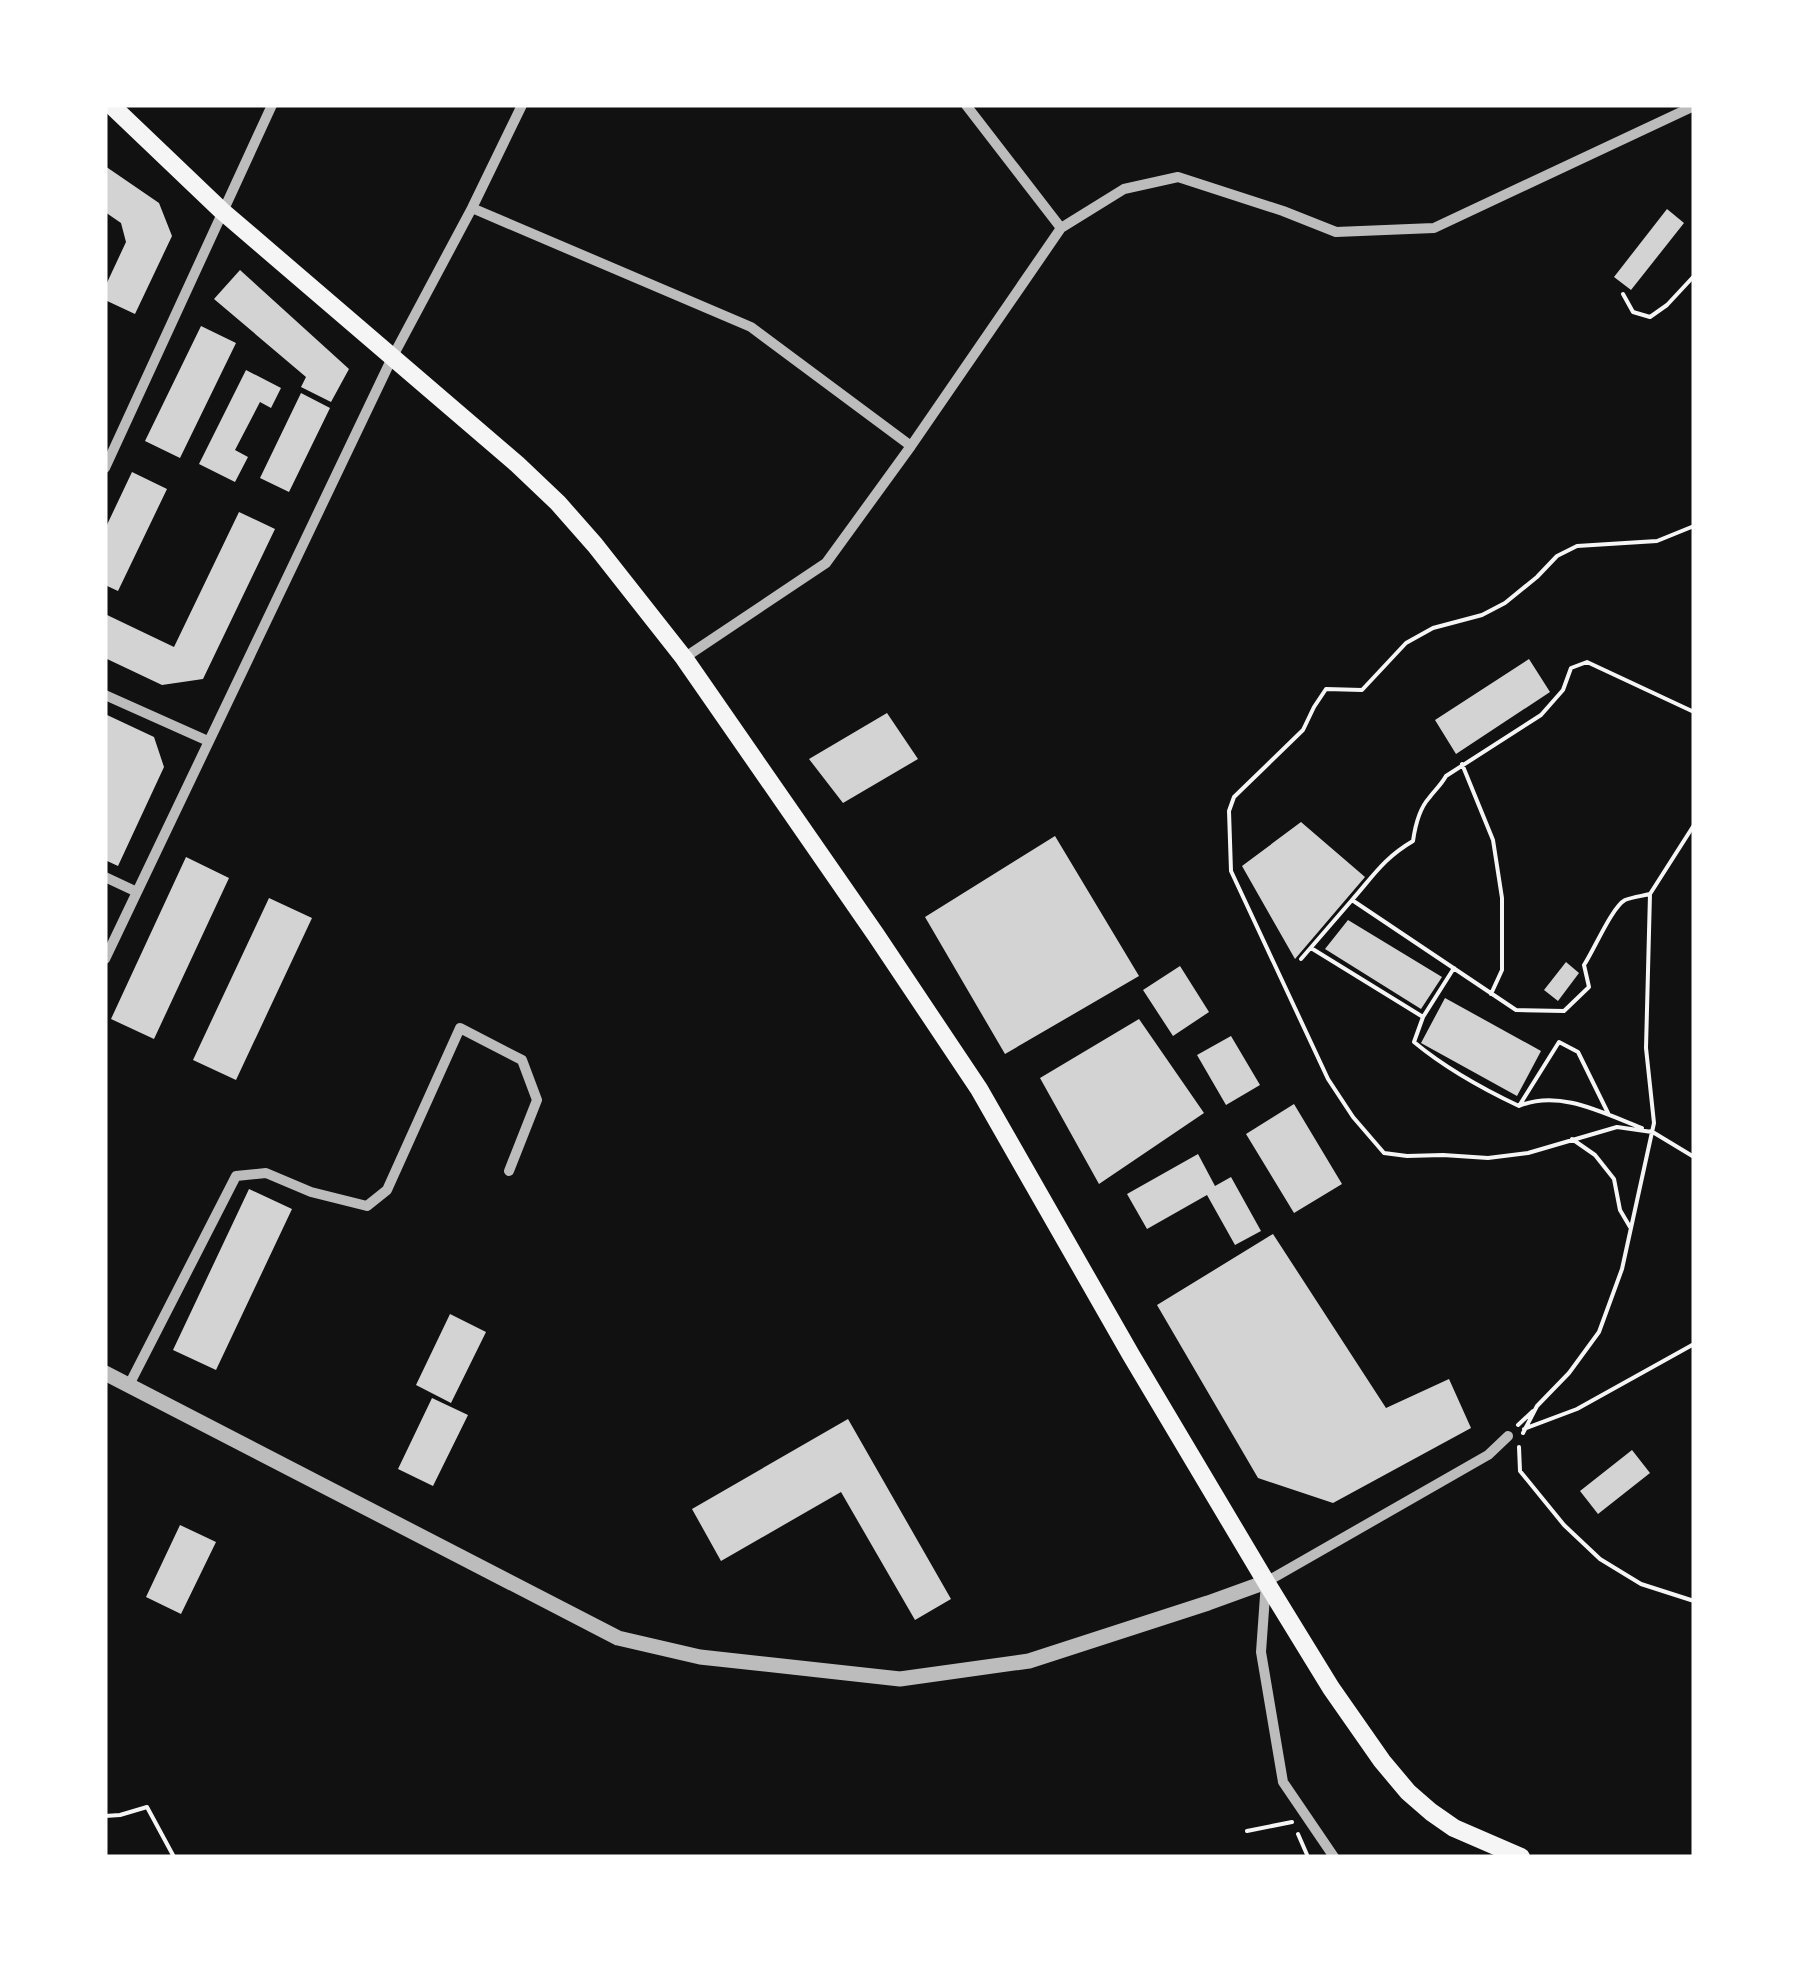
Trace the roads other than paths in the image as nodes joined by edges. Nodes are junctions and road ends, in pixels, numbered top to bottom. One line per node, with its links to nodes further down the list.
1 (111, 105): 7 (main road)
2 (272, 105): 7 (street)
3 (522, 105): 6 (street)
4 (966, 105): 8 (street)
5 (1694, 106): 8 (street)
6 (472, 208): 9 (street); 10 (street)
7 (222, 211): 9 (main road); 11 (street)
8 (1061, 228): 10 (street)
9 (392, 358): 12 (main road); 14 (street)
10 (911, 446): 12 (street)
11 (105, 468)
12 (684, 658): 22 (main road)
13 (105, 695): 14 (street)
14 (208, 741): 16 (street)
15 (105, 877): 16 (street)
16 (138, 892): 17 (street)
17 (105, 959)
18 (509, 1171): 20 (street)
19 (105, 1373): 20 (street)
20 (128, 1385): 22 (street)
21 (1508, 1436): 22 (street)
22 (1266, 1582): 23 (street); 24 (main road)
23 (1334, 1857)
24 (1522, 1857)

